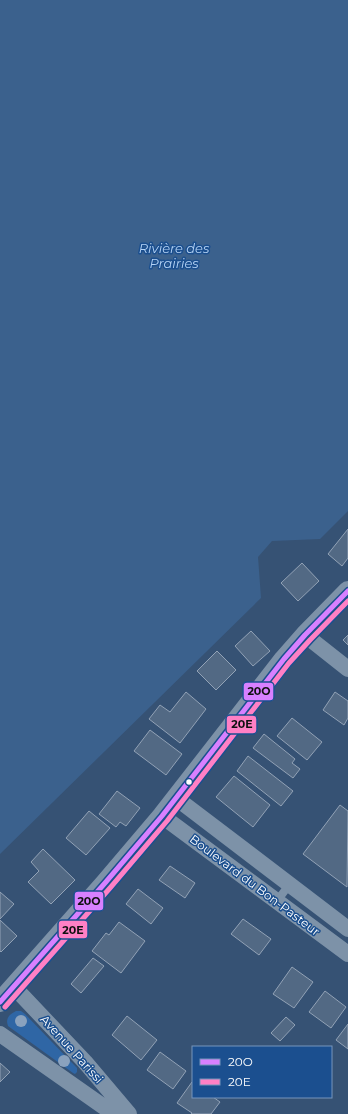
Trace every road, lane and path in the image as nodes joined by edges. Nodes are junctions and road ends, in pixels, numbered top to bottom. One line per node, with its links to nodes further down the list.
1 (348, 591): 2 (street)
2 (305, 636): 3 (street); 4 (street)
3 (348, 669)
4 (176, 798): 5 (street); 6 (street, Boulevard du Bon-Pasteur)
5 (162, 816): 7 (street, Boulevard du Bon-Pasteur); 10 (street)
6 (290, 885): 7 (lane); 8 (street, Boulevard du Bon-Pasteur)
7 (277, 901): 9 (street, Boulevard du Bon-Pasteur)
8 (348, 929)
9 (348, 954)
10 (14, 986): 11 (street); 14 (street, Avenue Parissi)
11 (0, 1002)
12 (0, 1034): 13 (street, Avenue Parissi)
13 (114, 1114)
14 (129, 1114)

